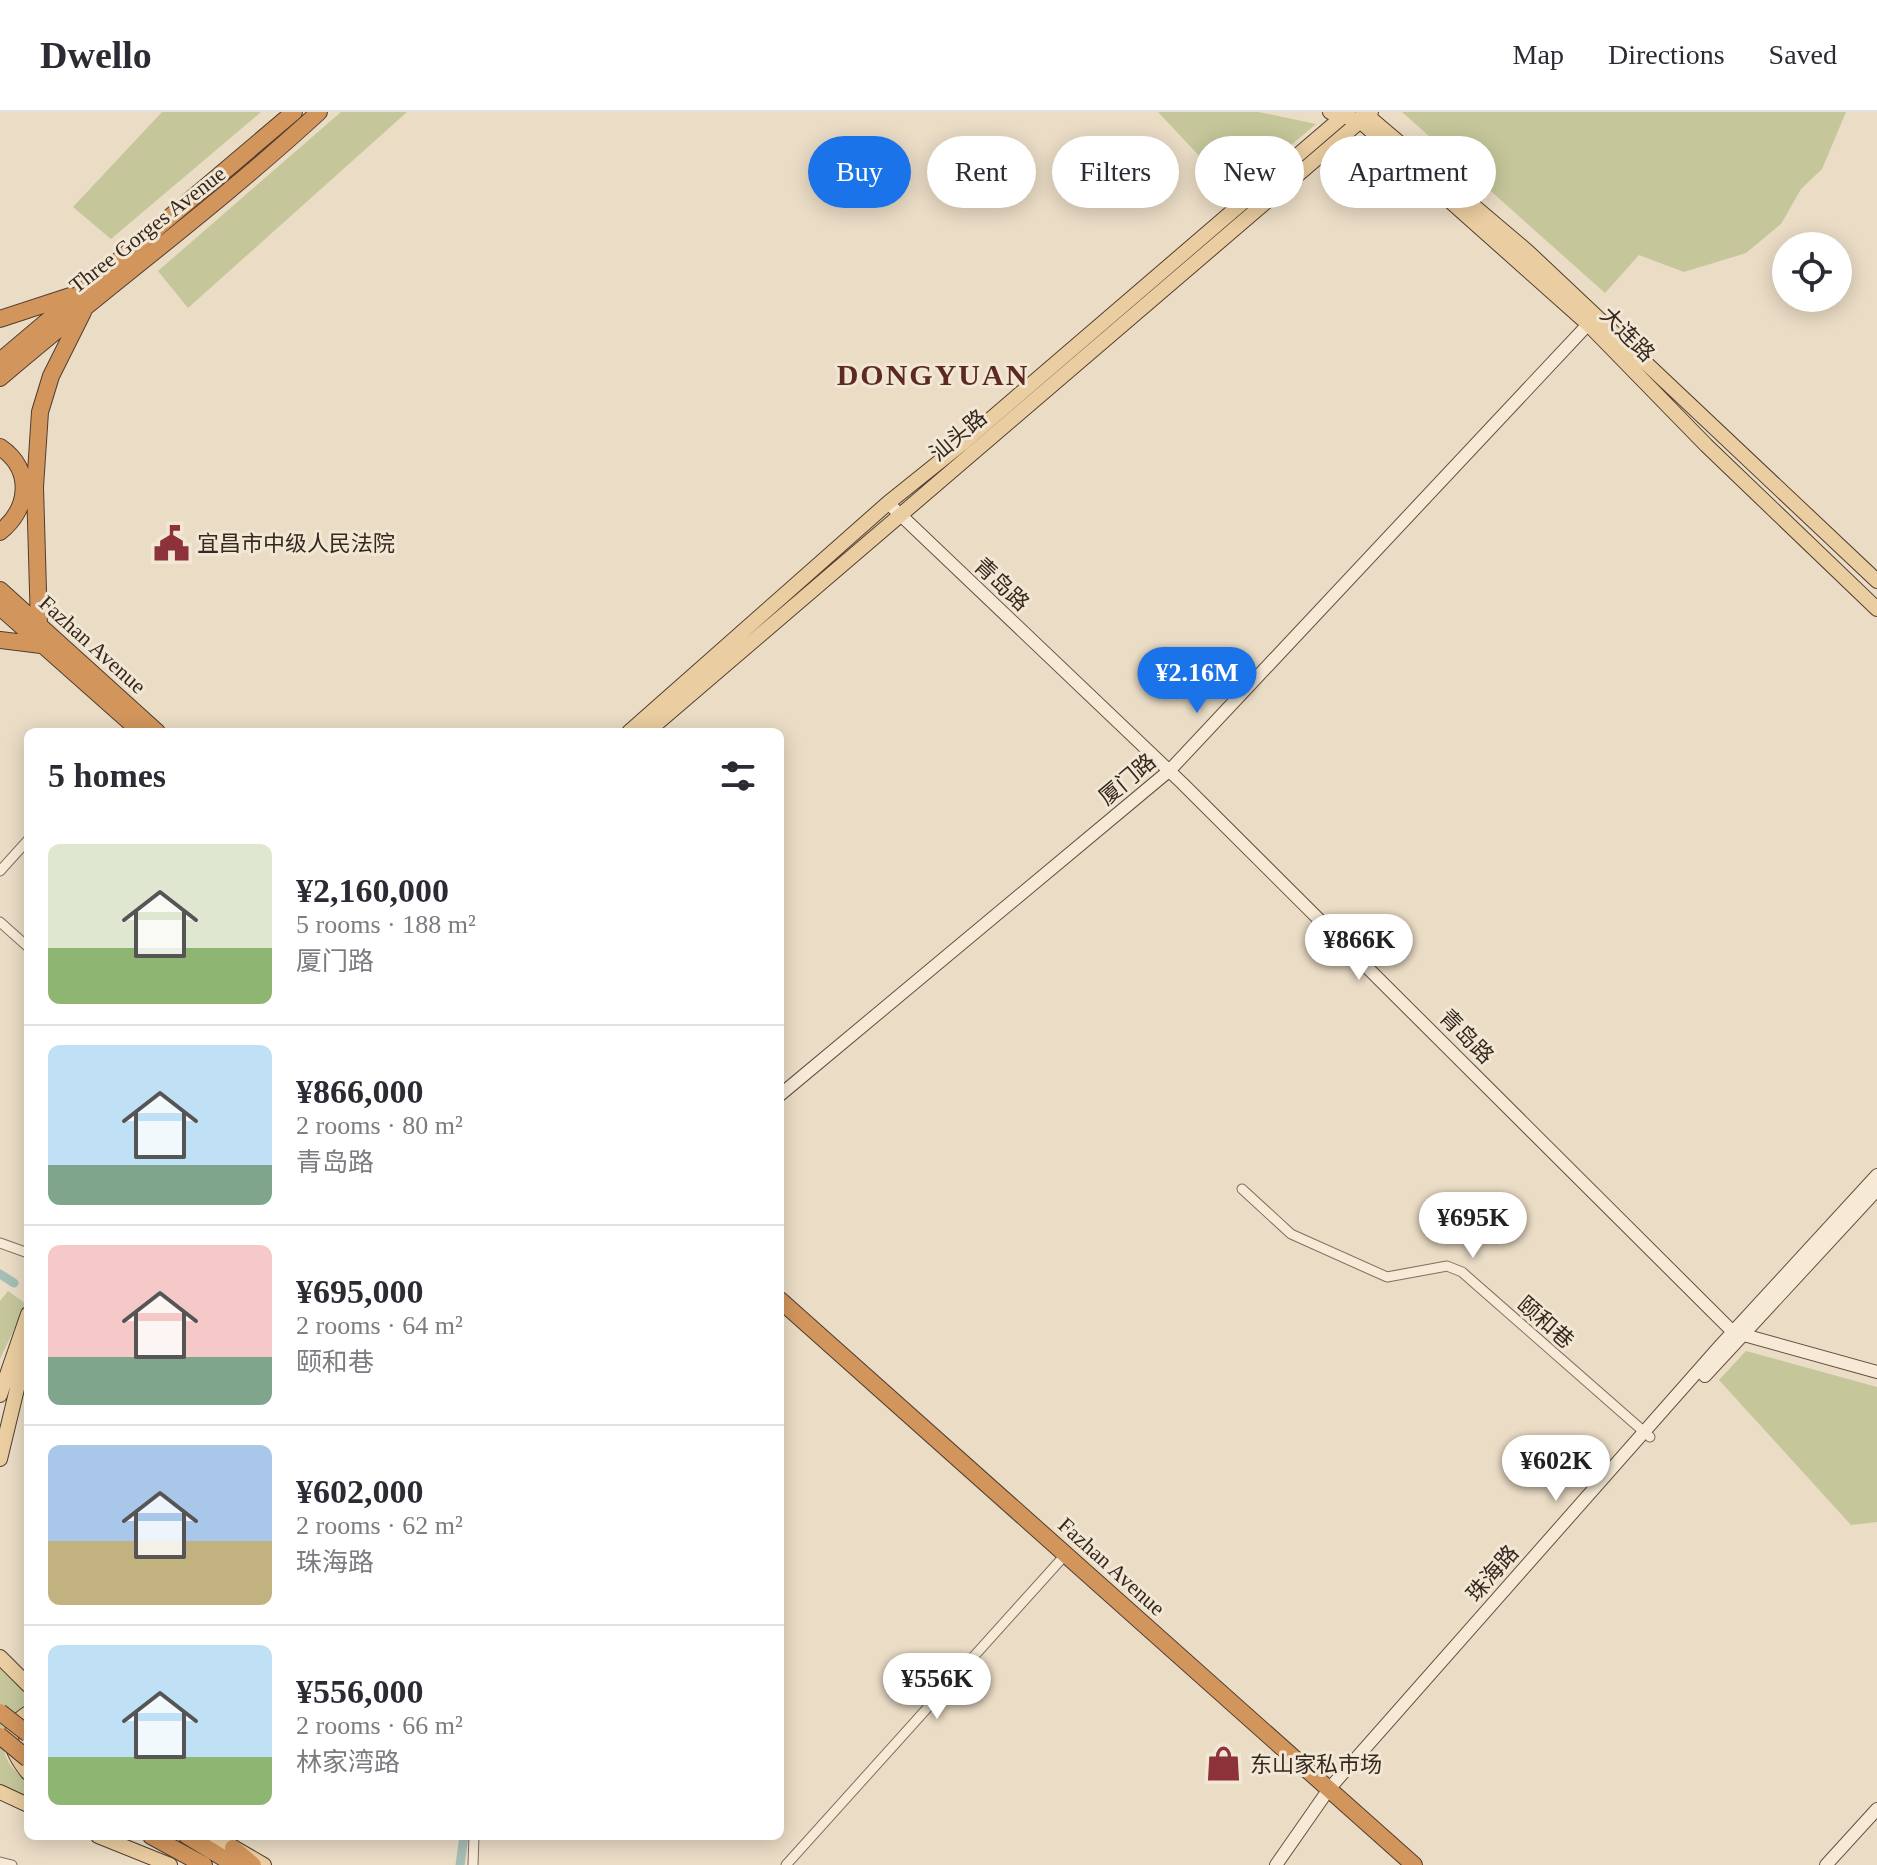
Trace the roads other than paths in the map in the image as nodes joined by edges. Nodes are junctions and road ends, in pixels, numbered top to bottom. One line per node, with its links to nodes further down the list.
1 (294, 112): 5 (highway, Three Gorges Avenue)
2 (319, 112): 5 (highway, Three Gorges Avenue)
3 (1341, 113): 4 (main road, 大连路); 11 (main road, 汕头路)
4 (1366, 115): 7 (main road, 大连路); 12 (main road, 汕头路)
5 (85, 298): 6 (highway); 8 (highway, Three Gorges Avenue); 9 (highway, Three Gorges Avenue); 19 (highway)
6 (0, 319)
7 (1592, 320): 14 (main road, 大连路); 16 (main road, 大连路); 26 (street, 厦门路)
8 (0, 361)
9 (0, 378)
10 (0, 447): 13 (highway)
11 (888, 503): 12 (street, 青岛路); 24 (main road, 汕头路)
12 (899, 514): 25 (main road, 汕头路); 26 (street, 青岛路)
13 (0, 532)
14 (1877, 580): 16 (street)
15 (0, 590): 19 (highway, Fazhan Avenue)
16 (1863, 596): 18 (main road, 大连路)
17 (0, 607): 21 (highway, Fazhan Avenue)
18 (1877, 609)
19 (39, 625): 23 (highway, Fazhan Avenue)
20 (0, 640): 21 (highway)
21 (41, 645): 22 (highway, Fazhan Avenue)
22 (132, 728)
23 (153, 728)
24 (634, 728)
25 (652, 728)
26 (1170, 770): 31 (street, 厦门路); 40 (street, 青岛路)
27 (24, 844): 28 (street)
28 (0, 871)
29 (0, 922): 30 (street)
30 (24, 943)
31 (784, 1092)
32 (1877, 1175): 40 (street, 珠海路)
33 (1242, 1189): 44 (street, 颐和巷)
34 (1877, 1190): 40 (street, 珠海路)
35 (0, 1243): 36 (street)
36 (24, 1252)
37 (784, 1304): 46 (highway, Fazhan Avenue)
38 (784, 1317): 46 (highway, Fazhan Avenue)
39 (24, 1326): 43 (main road)
40 (1738, 1333): 42 (street, 青岛路); 44 (street, 珠海路)
41 (24, 1360): 45 (main road)
42 (1877, 1372)
43 (0, 1395)
44 (1647, 1434): 56 (street, 珠海路)
45 (0, 1459)
46 (1062, 1558): 56 (highway, Fazhan Avenue); 74 (street)
47 (0, 1657): 48 (main road)
48 (24, 1681)
49 (0, 1712): 51 (highway, bridge)
50 (24, 1716): 54 (main road)
51 (24, 1731)
52 (0, 1736): 53 (highway, bridge)
53 (24, 1756)
54 (24, 1768)
55 (0, 1792): 57 (main road)
56 (1328, 1795): 75 (street, 珠海路); 76 (highway, Fazhan Avenue); 77 (highway, Fazhan Avenue)
57 (24, 1803)
58 (1877, 1809): 78 (street)
59 (109, 1840): 65 (main road)
60 (120, 1840): 65 (main road)
61 (158, 1840): 70 (highway)
62 (196, 1840): 66 (highway)
63 (218, 1840): 66 (main road)
64 (474, 1840): 73 (street)
65 (135, 1850): 69 (main road)
66 (234, 1856): 71 (highway); 72 (main road)
67 (0, 1862): 68 (street)
68 (12, 1865)
69 (170, 1865)
70 (204, 1865)
71 (253, 1865)
72 (264, 1865)
73 (473, 1865)
74 (786, 1865)
75 (1279, 1865)
76 (1399, 1865)
77 (1414, 1865)
78 (1826, 1865)

